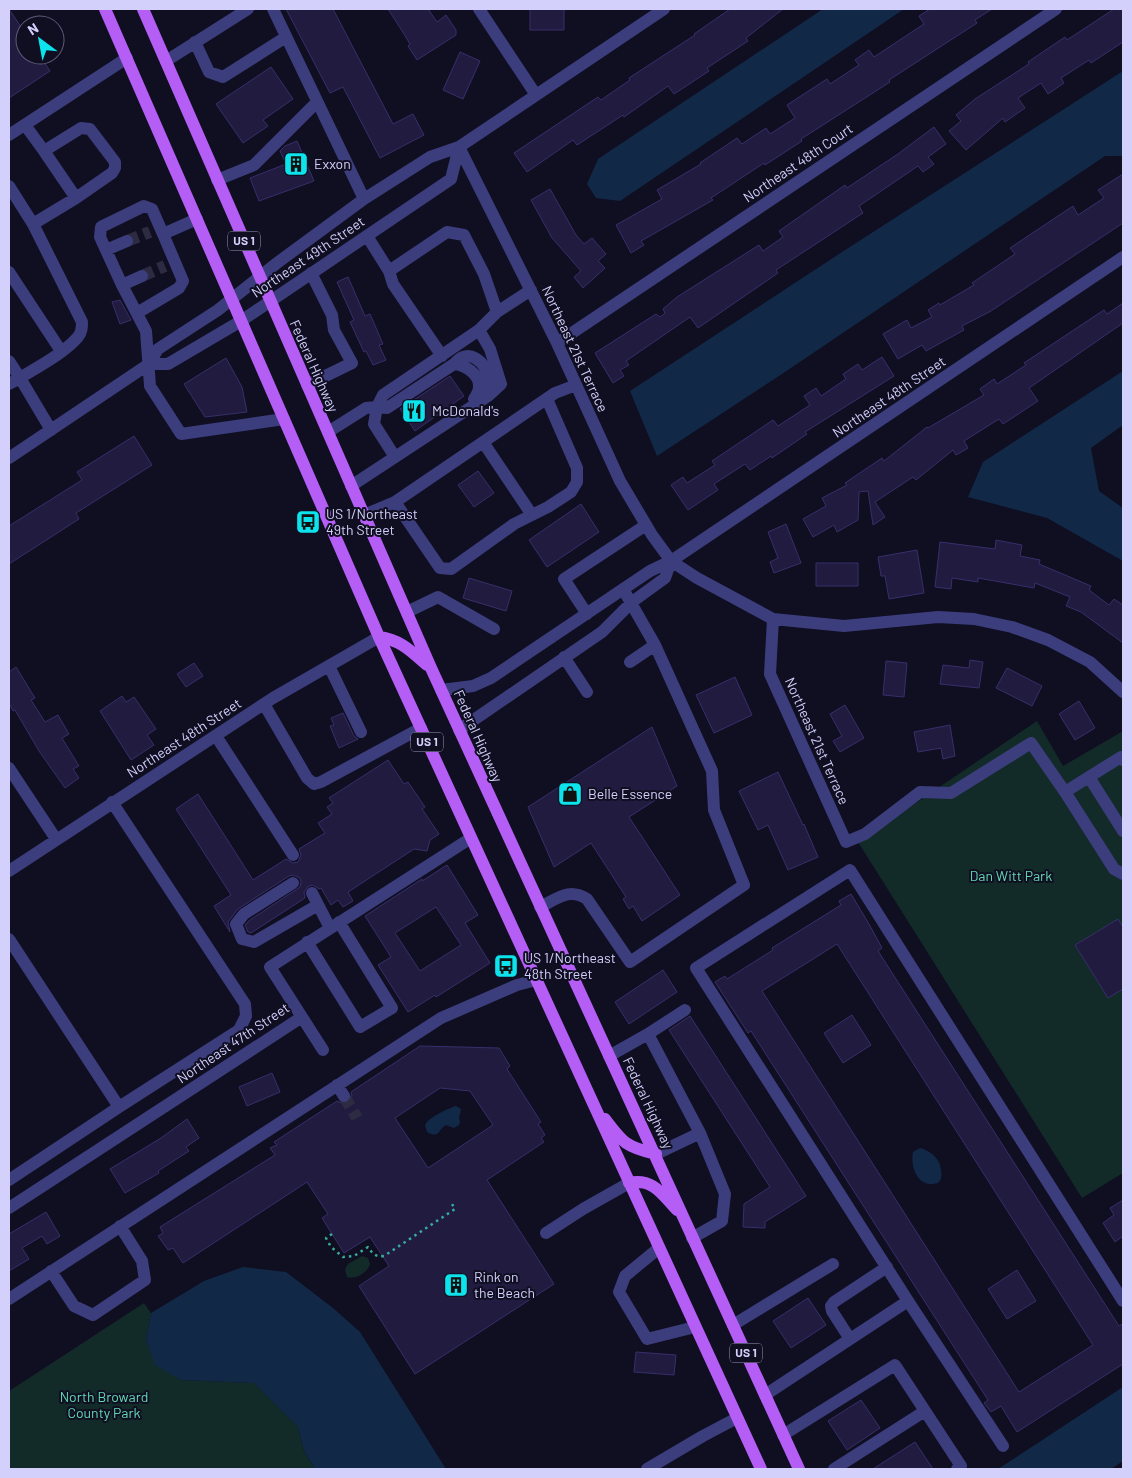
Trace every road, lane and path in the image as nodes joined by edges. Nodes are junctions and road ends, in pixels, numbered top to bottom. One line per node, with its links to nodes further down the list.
1 (105, 9): 10 (main road, US 1)
2 (143, 9): 11 (main road, Federal Highway / US 1)
3 (248, 9): 9 (street)
4 (273, 9): 8 (street)
5 (480, 9): 12 (street)
6 (664, 9): 12 (street, Northeast 49th Street)
7 (1056, 9): 42 (street, Northeast 48th Court)
8 (286, 37): 9 (street); 13 (street)
9 (195, 42): 11 (street)
10 (127, 58): 14 (street); 22 (main road, US 1)
11 (166, 61): 18 (main road, Federal Highway / US 1)
12 (536, 95): 16 (street, Northeast 49th Street)
13 (317, 102): 18 (street); 21 (street)
14 (26, 125): 15 (street); 17 (street)
15 (9, 136)
16 (459, 147): 21 (street, Northeast 49th Street); 25 (street, Northeast 49th Street); 35 (street, Northeast 21st Terrace)
17 (44, 151): 20 (street); 20 (street)
18 (217, 180): 33 (main road, Federal Highway / US 1)
19 (9, 186): 23 (street)
20 (76, 198): 23 (street)
21 (364, 199): 33 (street, Northeast 49th Street)
22 (197, 218): 24 (street); 36 (main road, US 1)
23 (33, 224): 43 (street)
24 (158, 231): 27 (street); 39 (street)
25 (367, 236): 29 (street); 31 (street, Northeast 49th Street)
26 (127, 241): 27 (street)
27 (106, 250): 34 (street)
28 (1123, 257): 64 (street, Northeast 48th Street)
29 (389, 271): 38 (street); 44 (street)
30 (9, 272): 43 (street)
31 (311, 273): 37 (street, Northeast 49th Street); 48 (street)
32 (142, 276): 34 (street)
33 (259, 278): 36 (street, Northeast 49th Street); 37 (main road, Federal Highway / US 1)
34 (122, 285): 39 (street)
35 (531, 290): 38 (street); 42 (street, Northeast 21st Terrace)
36 (231, 300): 40 (main road, US 1); 46 (street, Northeast 49th Street)
37 (270, 302): 40 (street, Northeast 49th Street); 48 (main road, Federal Highway / US 1)
38 (497, 312): 41 (street)
39 (138, 313): 46 (street)
40 (241, 321): 46 (street, Northeast 49th Street); 52 (main road, US 1)
41 (479, 330): 44 (street); 53 (street)
42 (557, 343): 49 (street, Northeast 21st Terrace)
43 (61, 351): 47 (street)
44 (442, 356): 51 (street)
45 (9, 362): 47 (street)
46 (149, 364): 52 (street); 54 (street, Northeast 49th Street)
47 (14, 381): 54 (street)
48 (307, 385): 55 (main road, Federal Highway / US 1)
49 (576, 385): 50 (street); 63 (street, Northeast 21st Terrace)
50 (547, 399): 56 (street); 62 (street)
51 (377, 406): 53 (street); 55 (street); 57 (street)
52 (284, 419): 71 (main road, US 1)
53 (446, 424): 57 (street)
54 (51, 430): 58 (street, Northeast 49th Street)
55 (328, 432): 59 (main road, Federal Highway / US 1)
56 (483, 442): 60 (street); 62 (street)
57 (396, 457): 59 (street)
58 (9, 458)
59 (351, 486): 61 (main road, Federal Highway / US 1)
60 (395, 502): 61 (street); 62 (street)
61 (364, 515): 67 (main road, Federal Highway / US 1)
62 (532, 515)
63 (646, 524): 64 (street, Northeast 21st Terrace); 68 (street)
64 (671, 561): 65 (street, Northeast 48th Street); 66 (street, Northeast 48th Street); 69 (street)
65 (623, 589): 66 (street); 68 (street, Northeast 48th Street)
66 (632, 602): 72 (street); 73 (street, Northeast 48th Street)
67 (407, 612): 70 (street); 76 (main road, Federal Highway / US 1)
68 (587, 614): 77 (street, Northeast 48th Street)
69 (773, 619): 79 (street); 88 (street, Northeast 21st Terrace)
70 (494, 629)
71 (379, 637): 75 (street, Northeast 48th Street); 76 (main road); 81 (main road, US 1)
72 (655, 645): 74 (street); 99 (street)
73 (564, 657): 78 (street); 82 (street, Northeast 48th Street)
74 (630, 662)
75 (329, 666): 80 (street, Northeast 48th Street); 83 (street)
76 (431, 668): 77 (main road, Federal Highway / US 1)
77 (441, 690): 82 (main road, Federal Highway / US 1)
78 (587, 692)
79 (1123, 692)
80 (264, 704): 81 (street); 84 (street, Northeast 48th Street)
81 (421, 728): 91 (main road, US 1)
82 (459, 730): 99 (main road, Federal Highway / US 1)
83 (361, 732)
84 (216, 736): 89 (street, Northeast 48th Street); 93 (street)
85 (1123, 760): 87 (street)
86 (9, 768): 92 (street)
87 (1089, 777): 88 (street); 90 (street)
88 (1065, 792): 95 (street)
89 (112, 802): 92 (street, Northeast 48th Street); 112 (street)
90 (1123, 830)
91 (471, 838): 100 (street, Northeast 47th Street); 103 (main road, US 1)
92 (56, 839): 94 (street, Northeast 48th Street)
93 (293, 855)
94 (9, 871)
95 (1123, 874)
96 (293, 883): 98 (street)
97 (312, 894): 98 (street)
98 (318, 905): 100 (street)
99 (540, 906): 108 (main road, Federal Highway / US 1)
100 (334, 925): 102 (street, Northeast 47th Street); 102 (street)
101 (9, 939): 112 (street)
102 (307, 942): 105 (street, Northeast 47th Street)
103 (536, 980): 109 (street); 111 (main road, US 1)
104 (685, 1010): 106 (street)
105 (302, 1017): 107 (street); 118 (street, Northeast 47th Street)
106 (648, 1034): 108 (street); 113 (street)
107 (323, 1050)
108 (609, 1056): 114 (main road, Federal Highway / US 1)
109 (337, 1085): 110 (street); 120 (street)
110 (344, 1096)
111 (591, 1101): 114 (main road); 116 (main road, US 1)
112 (119, 1107): 115 (street)
113 (700, 1133): 114 (street); 123 (street)
114 (656, 1154): 119 (main road, Federal Highway / US 1)
115 (9, 1180)
116 (629, 1183): 119 (main road); 121 (street); 124 (main road, US 1)
117 (452, 1204): 122 (path)
118 (9, 1208)
119 (682, 1215): 123 (main road, Federal Highway / US 1)
120 (120, 1226): 127 (street); 127 (street)
121 (546, 1233)
122 (332, 1234)
123 (692, 1238): 131 (main road, Federal Highway / US 1)
124 (658, 1248): 132 (main road, US 1); 132 (street)
125 (833, 1264): 131 (street)
126 (887, 1268): 128 (street); 130 (street); 133 (street)
127 (52, 1271): 129 (street)
128 (1121, 1294)
129 (9, 1299)
130 (908, 1301): 133 (street); 138 (street)
131 (733, 1325): 134 (main road, Federal Highway / US 1)
132 (695, 1327): 136 (main road, US 1)
133 (850, 1339): 134 (street)
134 (765, 1395): 137 (main road, Federal Highway / US 1)
135 (925, 1411): 137 (street); 142 (street); 143 (street)
136 (737, 1418): 139 (street); 140 (main road, US 1)
137 (783, 1435): 141 (main road, Federal Highway / US 1)
138 (1003, 1446)
139 (648, 1469)
140 (761, 1469)
141 (799, 1469)
142 (834, 1469)
143 (957, 1469)

